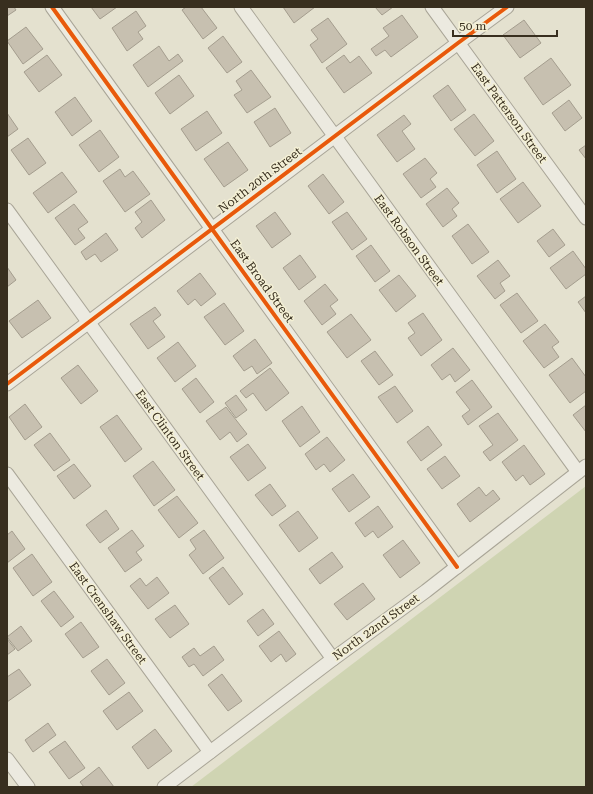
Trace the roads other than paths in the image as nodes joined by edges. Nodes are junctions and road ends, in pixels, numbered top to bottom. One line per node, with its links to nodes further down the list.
1 (52, 7): 9 (street, East Broad Street)
2 (241, 7): 6 (street, East Robson Street)
3 (432, 7): 5 (street, East Patterson Street)
4 (507, 7): 5 (street, North 20th Street)
5 (458, 43): 6 (street, North 20th Street); 8 (street, East Patterson Street)
6 (334, 136): 9 (street, North 20th Street); 12 (street, East Robson Street)
7 (7, 210): 10 (street, East Clinton Street)
8 (586, 218)
9 (212, 229): 10 (street, North 20th Street); 14 (street, East Broad Street)
10 (88, 323): 11 (street, North 20th Street); 15 (street, East Clinton Street)
11 (7, 384)
12 (582, 469): 14 (street, North 22nd Street)
13 (7, 474): 16 (street, East Crenshaw Street)
14 (457, 567): 15 (street, North 22nd Street)
15 (333, 659): 16 (street, North 22nd Street)
16 (210, 752): 19 (street, North 22nd Street)
17 (7, 759): 18 (street)
18 (28, 787)
19 (164, 787)

